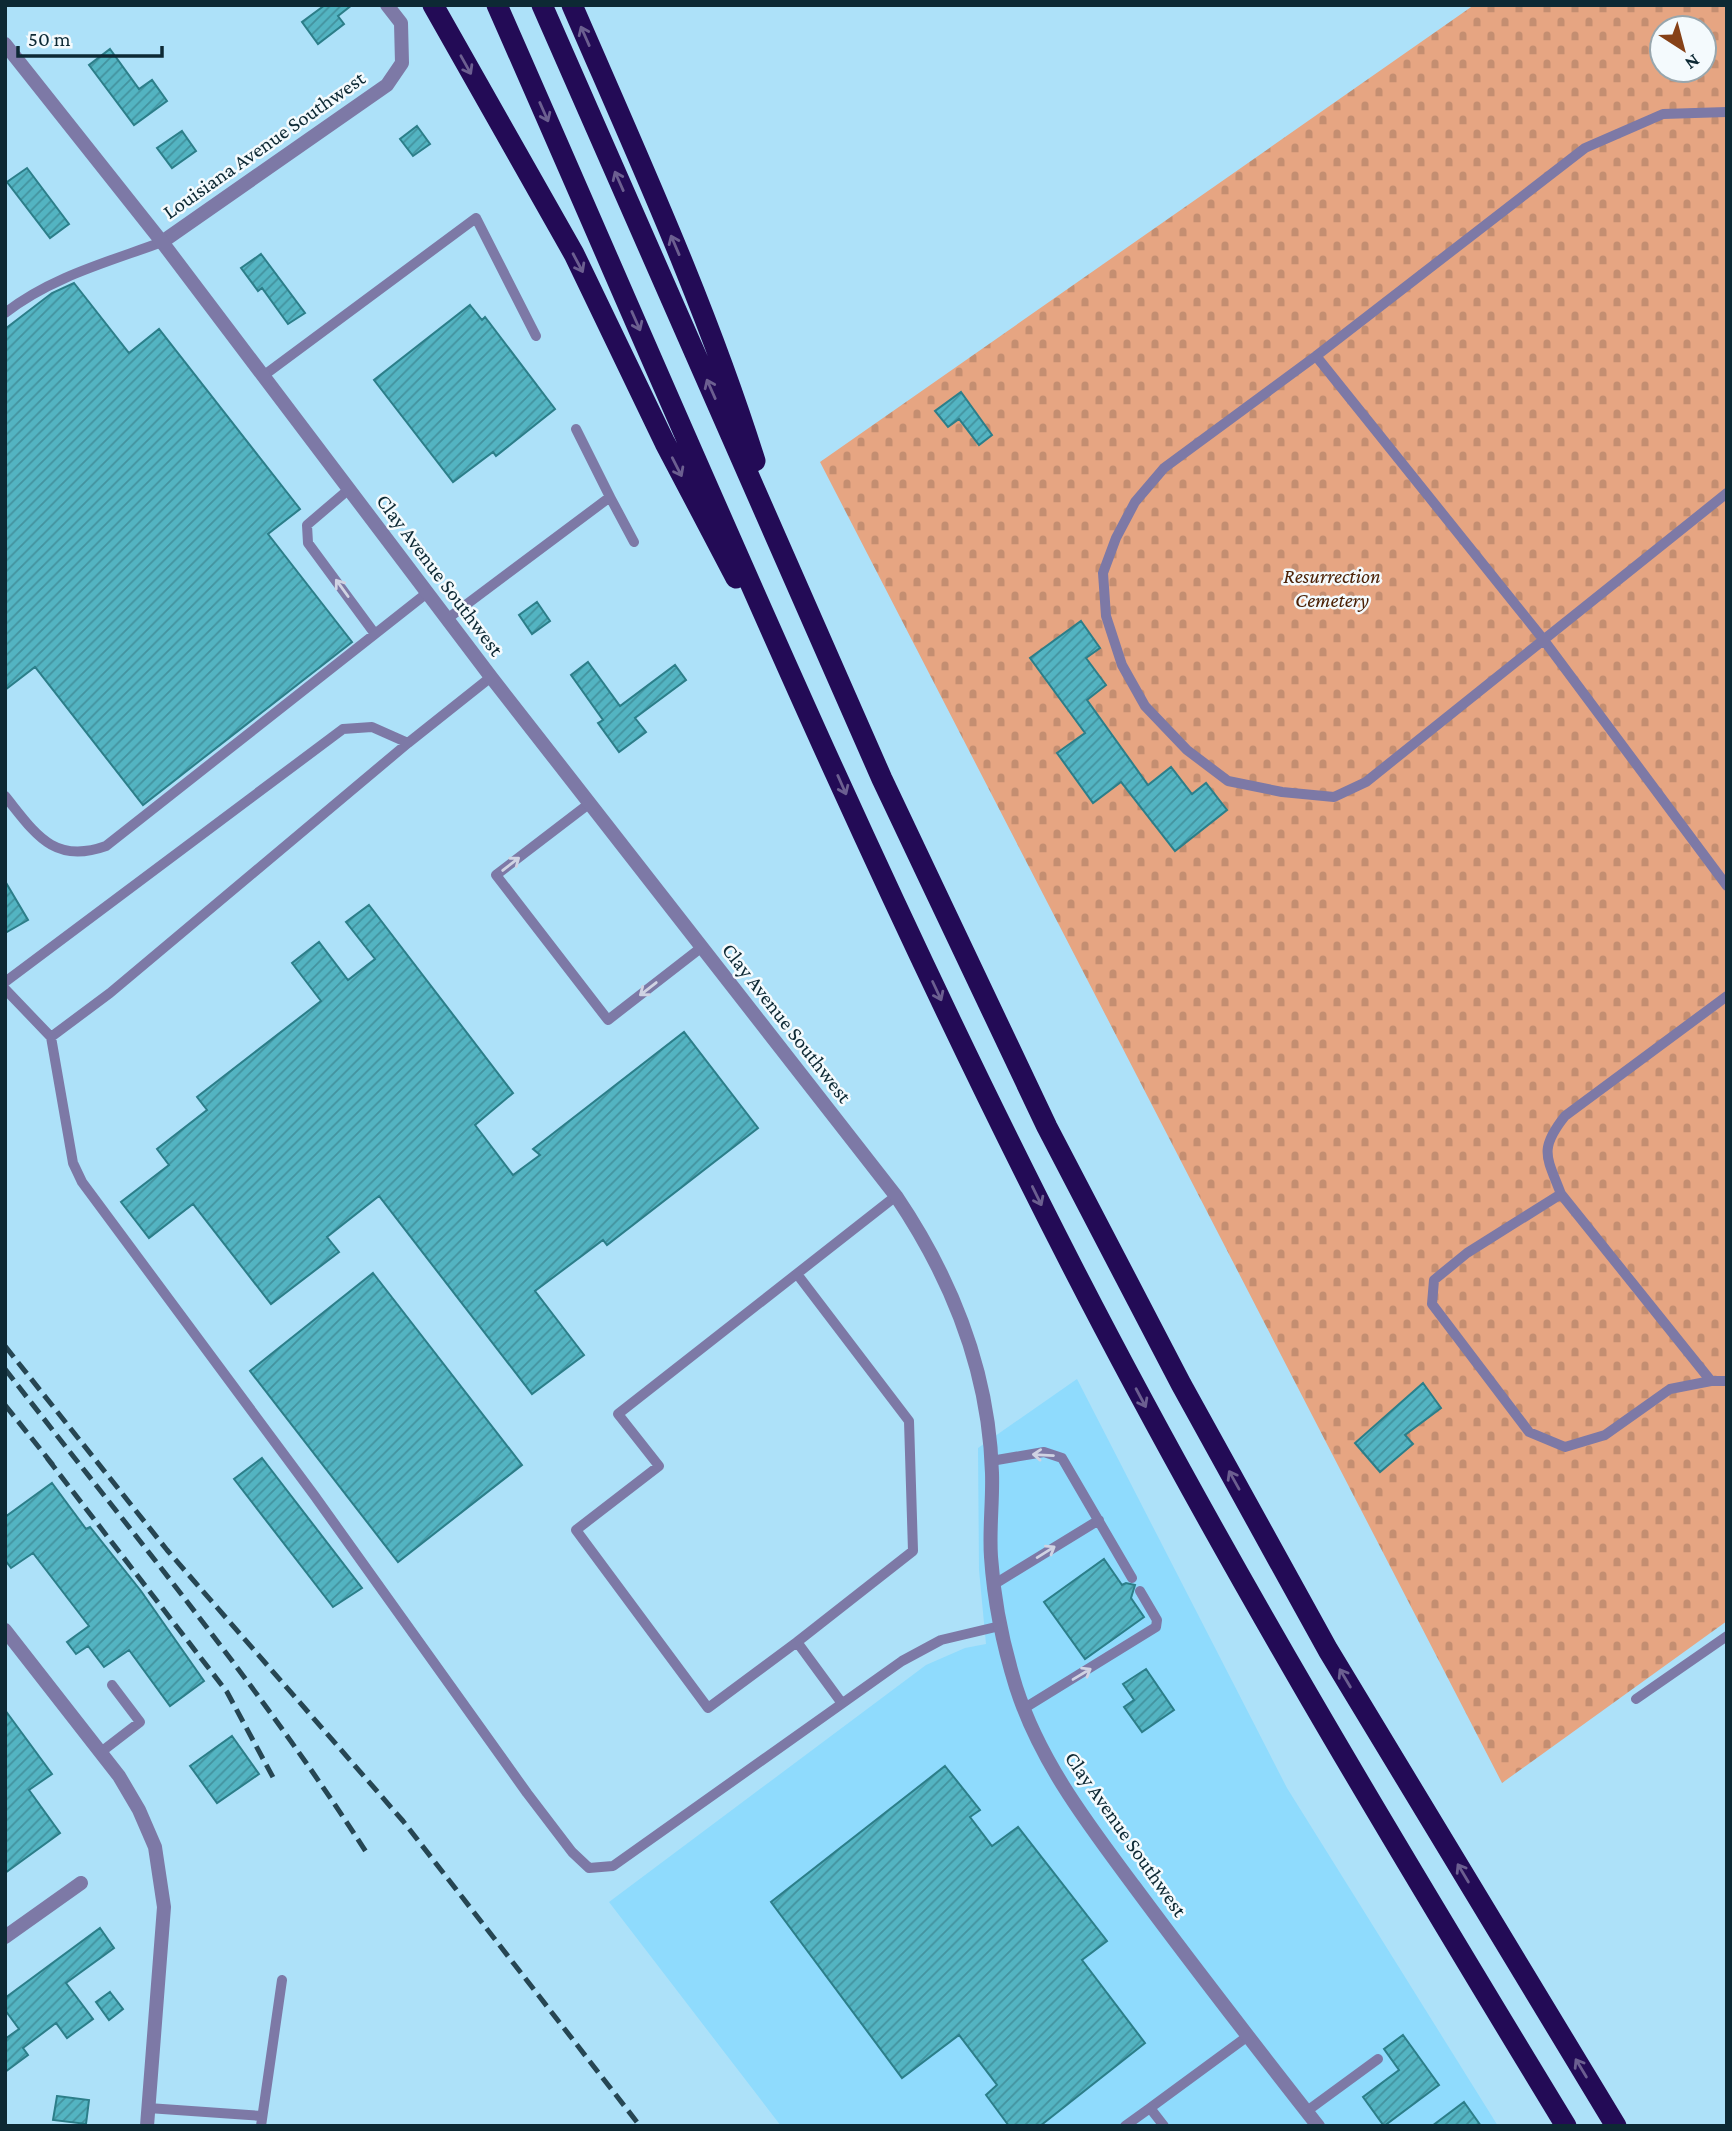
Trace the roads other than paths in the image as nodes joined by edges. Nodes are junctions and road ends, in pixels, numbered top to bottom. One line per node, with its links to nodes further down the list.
1 (387, 5): 8 (street, Louisiana Avenue Southwest)
2 (433, 5): 24 (highway, one-way to 24)
3 (497, 5): 24 (highway, one-way to 24)
4 (542, 5): 18 (highway, one-way to 4)
5 (572, 5): 18 (highway, one-way to 5)
6 (5, 44): 8 (street, Clay Avenue Southwest)
7 (1727, 112): 11 (lane)
8 (162, 242): 9 (lane); 12 (street, Clay Avenue Southwest)
9 (5, 313)
10 (536, 336): 12 (lane)
11 (1316, 356): 22 (lane); 22 (lane)
12 (263, 376): 14 (street, Clay Avenue Southwest)
13 (576, 429): 16 (lane)
14 (348, 490): 19 (street, Clay Avenue Southwest); 21 (lane, one-way to 14)
15 (1727, 493): 22 (lane)
16 (610, 497): 17 (lane); 20 (lane)
17 (634, 542)
18 (787, 564): 67 (highway, one-way to 18)
19 (427, 593): 20 (street, Clay Avenue Southwest); 21 (lane)
20 (447, 619): 23 (street, Clay Avenue Southwest)
21 (375, 634): 26 (lane)
22 (1544, 639): 28 (lane)
23 (491, 677): 25 (lane); 27 (street, Clay Avenue Southwest)
24 (814, 722): 66 (highway, one-way to 66)
25 (408, 743): 30 (lane); 33 (lane)
26 (5, 796)
27 (590, 803): 29 (street, Clay Avenue Southwest); 29 (lane, one-way to 27)
28 (1727, 886)
29 (702, 947): 35 (street, Clay Avenue Southwest)
30 (5, 982)
31 (5, 989): 33 (lane)
32 (1727, 996): 34 (lane)
33 (51, 1037): 50 (lane)
34 (1561, 1194): 37 (lane); 37 (lane)
35 (896, 1196): 36 (lane); 39 (street, Clay Avenue Southwest)
36 (797, 1274): 47 (lane); 47 (lane)
37 (1711, 1381): 38 (lane)
38 (1727, 1381)
39 (991, 1461): 40 (lane, one-way to 39); 42 (street, Clay Avenue Southwest)
40 (1099, 1520): 41 (lane); 42 (lane, one-way to 40)
41 (1132, 1578)
42 (993, 1585): 44 (street, Clay Avenue Southwest)
43 (1140, 1591): 51 (lane, one-way to 43)
44 (1000, 1626): 50 (lane); 51 (street, Clay Avenue Southwest)
45 (5, 1630): 52 (street)
46 (1727, 1636): 49 (lane)
47 (797, 1642): 50 (lane)
48 (112, 1685): 52 (lane)
49 (1636, 1699)
50 (841, 1702)
51 (1024, 1709): 56 (street, Clay Avenue Southwest)
52 (101, 1752): 58 (street)
53 (82, 1883): 54 (street)
54 (5, 1937)
55 (282, 1980): 61 (lane)
56 (1248, 2036): 59 (lane); 60 (street, Clay Avenue Southwest)
57 (1378, 2059): 60 (lane)
58 (148, 2108): 61 (lane); 62 (street)
59 (1150, 2108): 63 (lane); 64 (lane)
60 (1307, 2111): 65 (street, Clay Avenue Southwest)
61 (261, 2121)
62 (147, 2126)
63 (1125, 2126)
64 (1164, 2126)
65 (1318, 2126)
66 (1566, 2126)
67 (1616, 2126)

